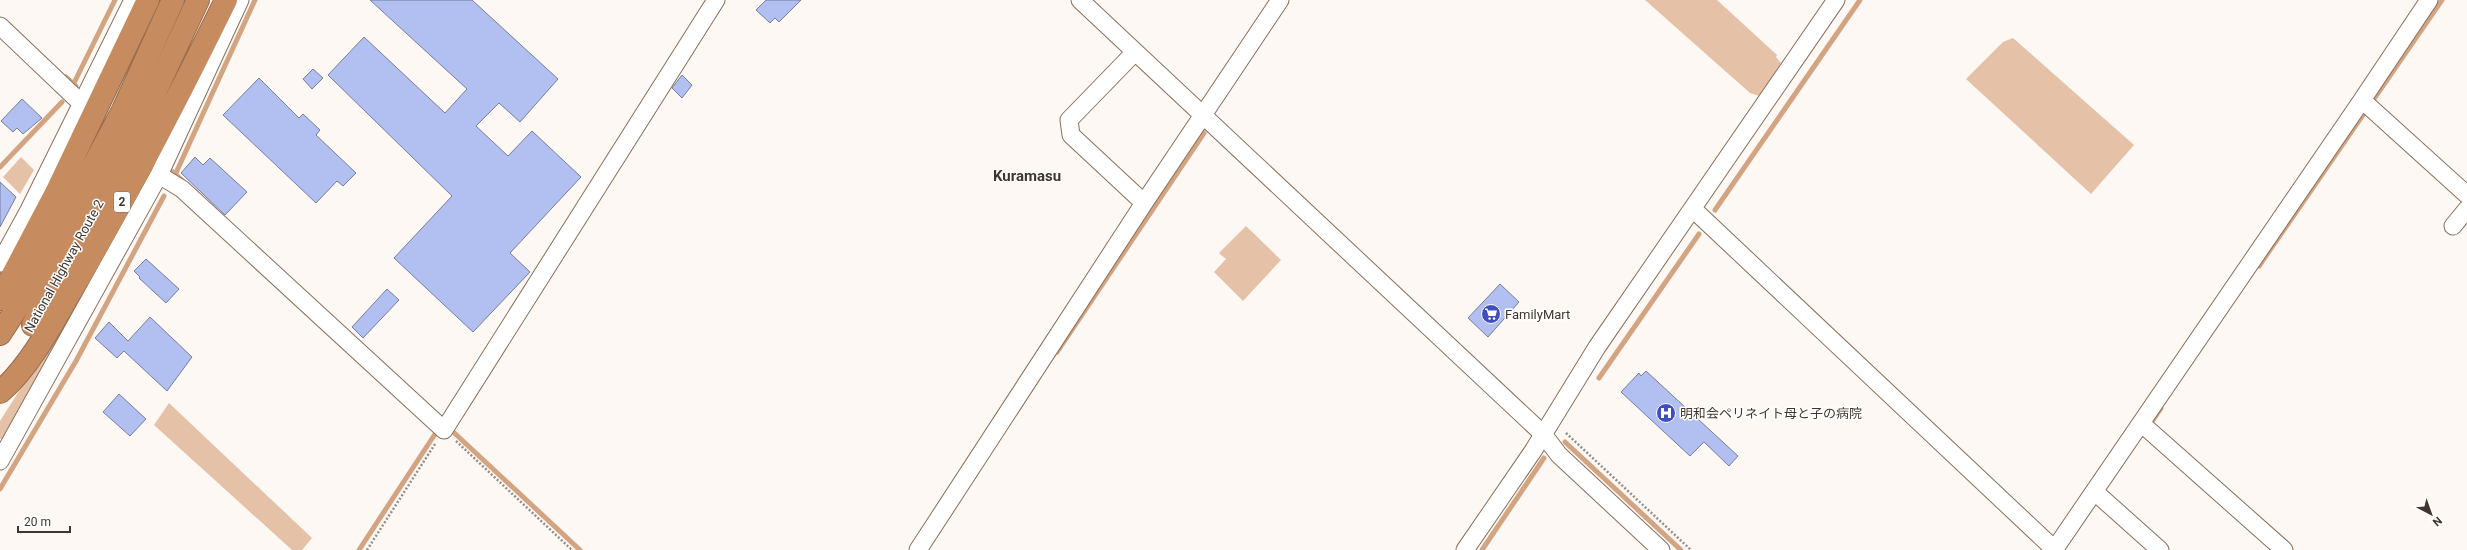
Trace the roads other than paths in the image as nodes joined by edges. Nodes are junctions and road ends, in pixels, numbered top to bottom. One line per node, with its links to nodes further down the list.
1 (133, 0): 14 (street)
2 (148, 0): 24 (highway)
3 (173, 0): 25 (highway, National Highway Route 2)
4 (198, 0): 26 (highway, National Highway Route 2 / 2)
5 (226, 0): 27 (highway, 2)
6 (240, 0): 17 (street)
7 (716, 0): 17 (street)
8 (1080, 0): 13 (street)
9 (1280, 0): 16 (street)
10 (1836, 0): 20 (street)
11 (2429, 0): 15 (street)
12 (0, 26): 14 (street)
13 (1135, 52): 16 (street); 19 (street)
14 (81, 103): 23 (street)
15 (2366, 104): 18 (street); 28 (street)
16 (1206, 111): 19 (street); 29 (street)
17 (159, 175): 30 (street)
18 (2467, 195)
19 (1144, 203): 33 (street)
20 (1693, 209): 29 (street); 32 (street)
21 (2467, 210): 22 (street)
22 (2453, 226)
23 (0, 262)
24 (0, 299)
25 (0, 334)
26 (0, 379)
27 (0, 392)
28 (2146, 427): 31 (street); 37 (street)
29 (1543, 434): 34 (street); 35 (street)
30 (1, 455)
31 (2099, 495): 32 (street); 36 (street)
32 (2054, 549)
33 (918, 550)
34 (1465, 550)
35 (1661, 550)
36 (2160, 550)
37 (2284, 550)

